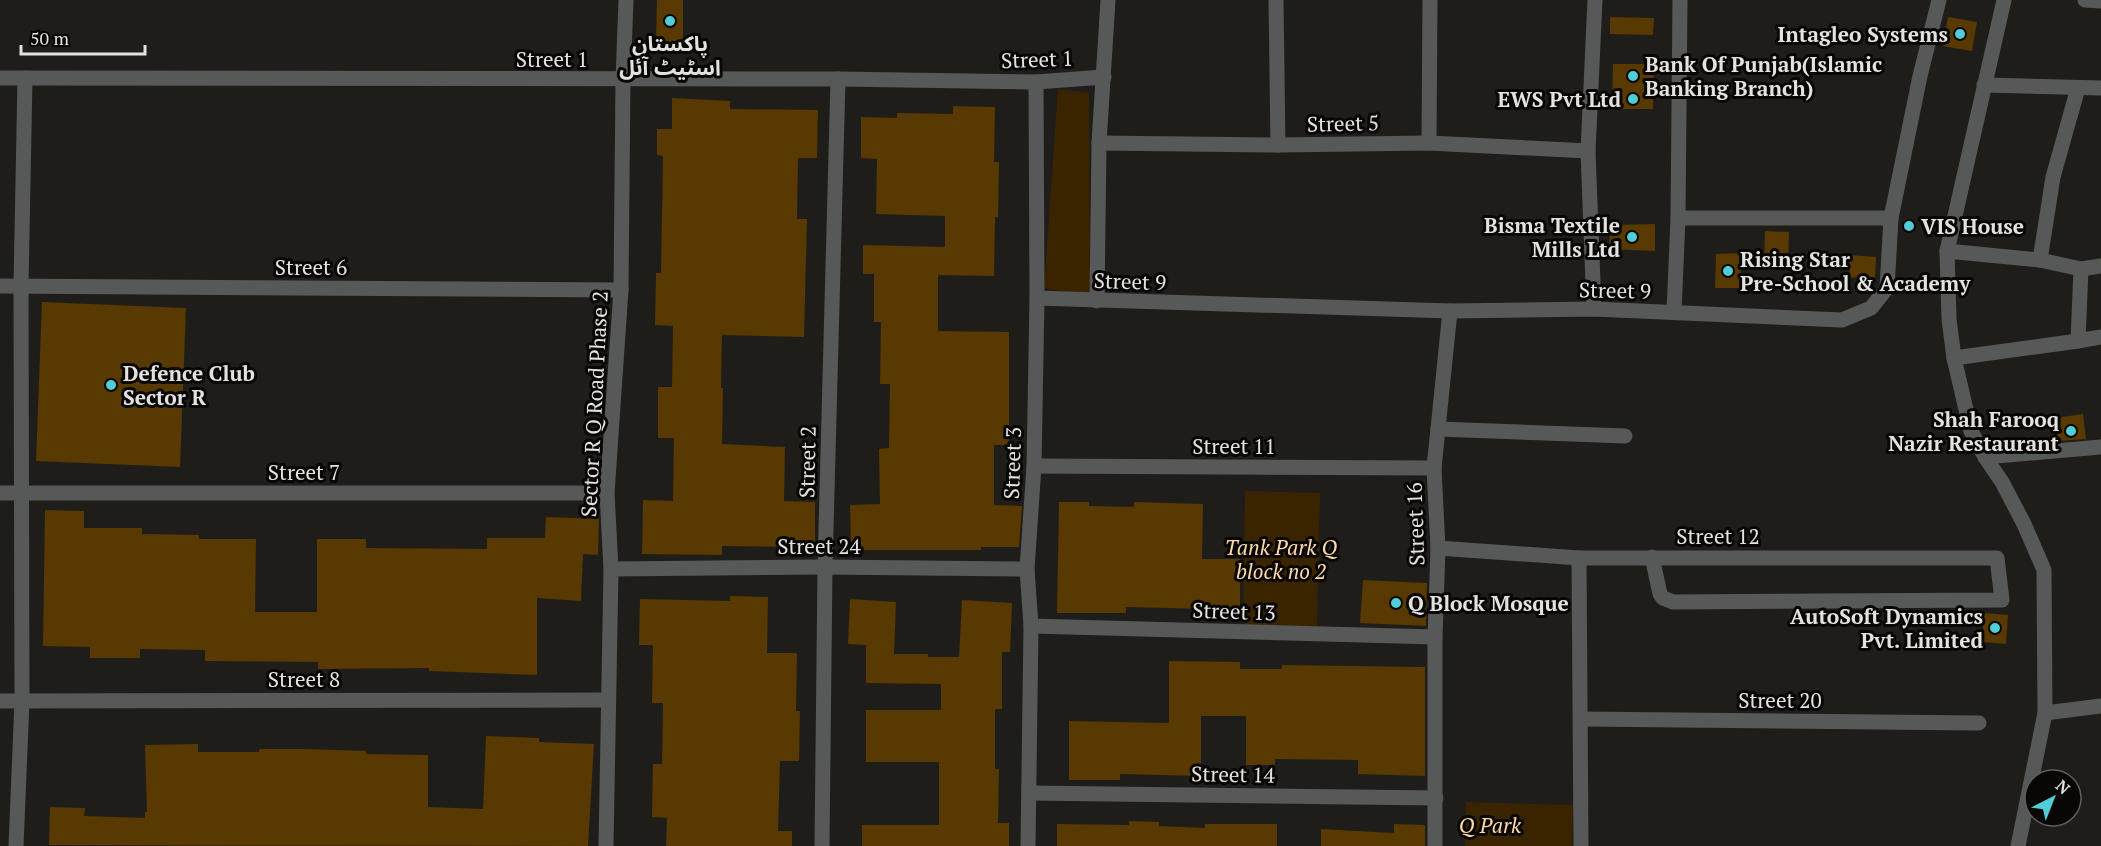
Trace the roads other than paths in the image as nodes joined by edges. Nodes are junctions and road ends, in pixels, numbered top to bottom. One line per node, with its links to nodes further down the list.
1 (626, 0): 15 (street, Sector R Q Road Phase 2)
2 (1108, 0): 11 (street)
3 (1276, 0): 22 (street)
4 (1430, 0): 21 (street)
5 (1595, 0): 23 (street)
6 (1680, 0): 24 (street)
7 (1939, 0): 25 (street, Street 9)
8 (2004, 0): 17 (street)
9 (2085, 0): 10 (street)
10 (2101, 1)
11 (1104, 77): 16 (street, Street 1); 20 (street)
12 (0, 78): 13 (street, Street 1)
13 (25, 78): 15 (street, Street 1); 31 (street)
14 (838, 79): 15 (street, Street 1); 16 (street, Street 1); 53 (street, Street 2)
15 (623, 80): 32 (street, Sector R Q Road Phase 2)
16 (1036, 82): 33 (street, Street 3)
17 (1984, 85): 18 (street); 26 (street)
18 (2079, 88): 19 (street); 27 (street)
19 (2101, 88)
20 (1099, 143): 22 (street, Street 5); 34 (street)
21 (1429, 143): 22 (street, Street 5); 23 (street, Street 5)
22 (1278, 145)
23 (1588, 151): 35 (street)
24 (1678, 218): 25 (street); 37 (street)
25 (1891, 218): 37 (street, Street 9)
26 (1947, 251): 27 (street); 40 (street)
27 (2040, 260): 29 (street)
28 (2101, 266): 29 (street)
29 (2081, 269): 39 (street)
30 (0, 285): 31 (street, Street 6)
31 (21, 286): 32 (street, Street 6); 48 (street)
32 (621, 290): 49 (street, Sector R Q Road Phase 2)
33 (1037, 298): 34 (street, Street 9); 45 (street, Street 3)
34 (1097, 301): 36 (street, Street 9)
35 (1594, 309): 36 (street, Street 9); 37 (street, Street 9)
36 (1450, 311): 41 (street, Street 16)
37 (1674, 312)
38 (2101, 337): 39 (street)
39 (2078, 341): 40 (street)
40 (1954, 358): 44 (street)
41 (1438, 429): 42 (street); 46 (street, Street 16)
42 (1625, 436)
43 (2101, 447): 44 (street)
44 (1985, 457): 62 (street)
45 (1034, 466): 46 (street, Street 11); 55 (street, Street 3)
46 (1434, 468): 50 (street, Street 16)
47 (0, 493): 48 (street, Street 7)
48 (21, 493): 49 (street, Street 7); 60 (street)
49 (607, 493): 54 (street, Sector R Q Road Phase 2)
50 (1438, 548): 52 (street, Street 12); 57 (street, Street 16)
51 (1652, 557): 51 (street, Street 12); 52 (street, Street 12)
52 (1579, 558): 63 (street)
53 (825, 567): 54 (street, Street 24); 55 (street, Street 24); 69 (street, Street 2)
54 (611, 569): 58 (street, Sector R Q Road Phase 2)
55 (1027, 569): 56 (street, Street 3)
56 (1031, 626): 57 (street, Street 13); 65 (street, Street 3)
57 (1435, 638): 66 (street, Street 16)
58 (608, 700): 60 (street, Street 8); 68 (street, Sector R Q Road Phase 2)
59 (0, 701): 60 (street, Street 8)
60 (22, 701): 67 (street)
61 (2101, 706): 62 (street)
62 (2044, 713): 73 (street)
63 (1581, 720): 64 (street, Street 20); 72 (street)
64 (1980, 723)
65 (1029, 793): 66 (street, Street 14); 70 (street, Street 3)
66 (1436, 798): 71 (street, Street 16)
67 (16, 846)
68 (606, 846)
69 (822, 846)
70 (1028, 846)
71 (1435, 846)
72 (1581, 846)
73 (2018, 846)

